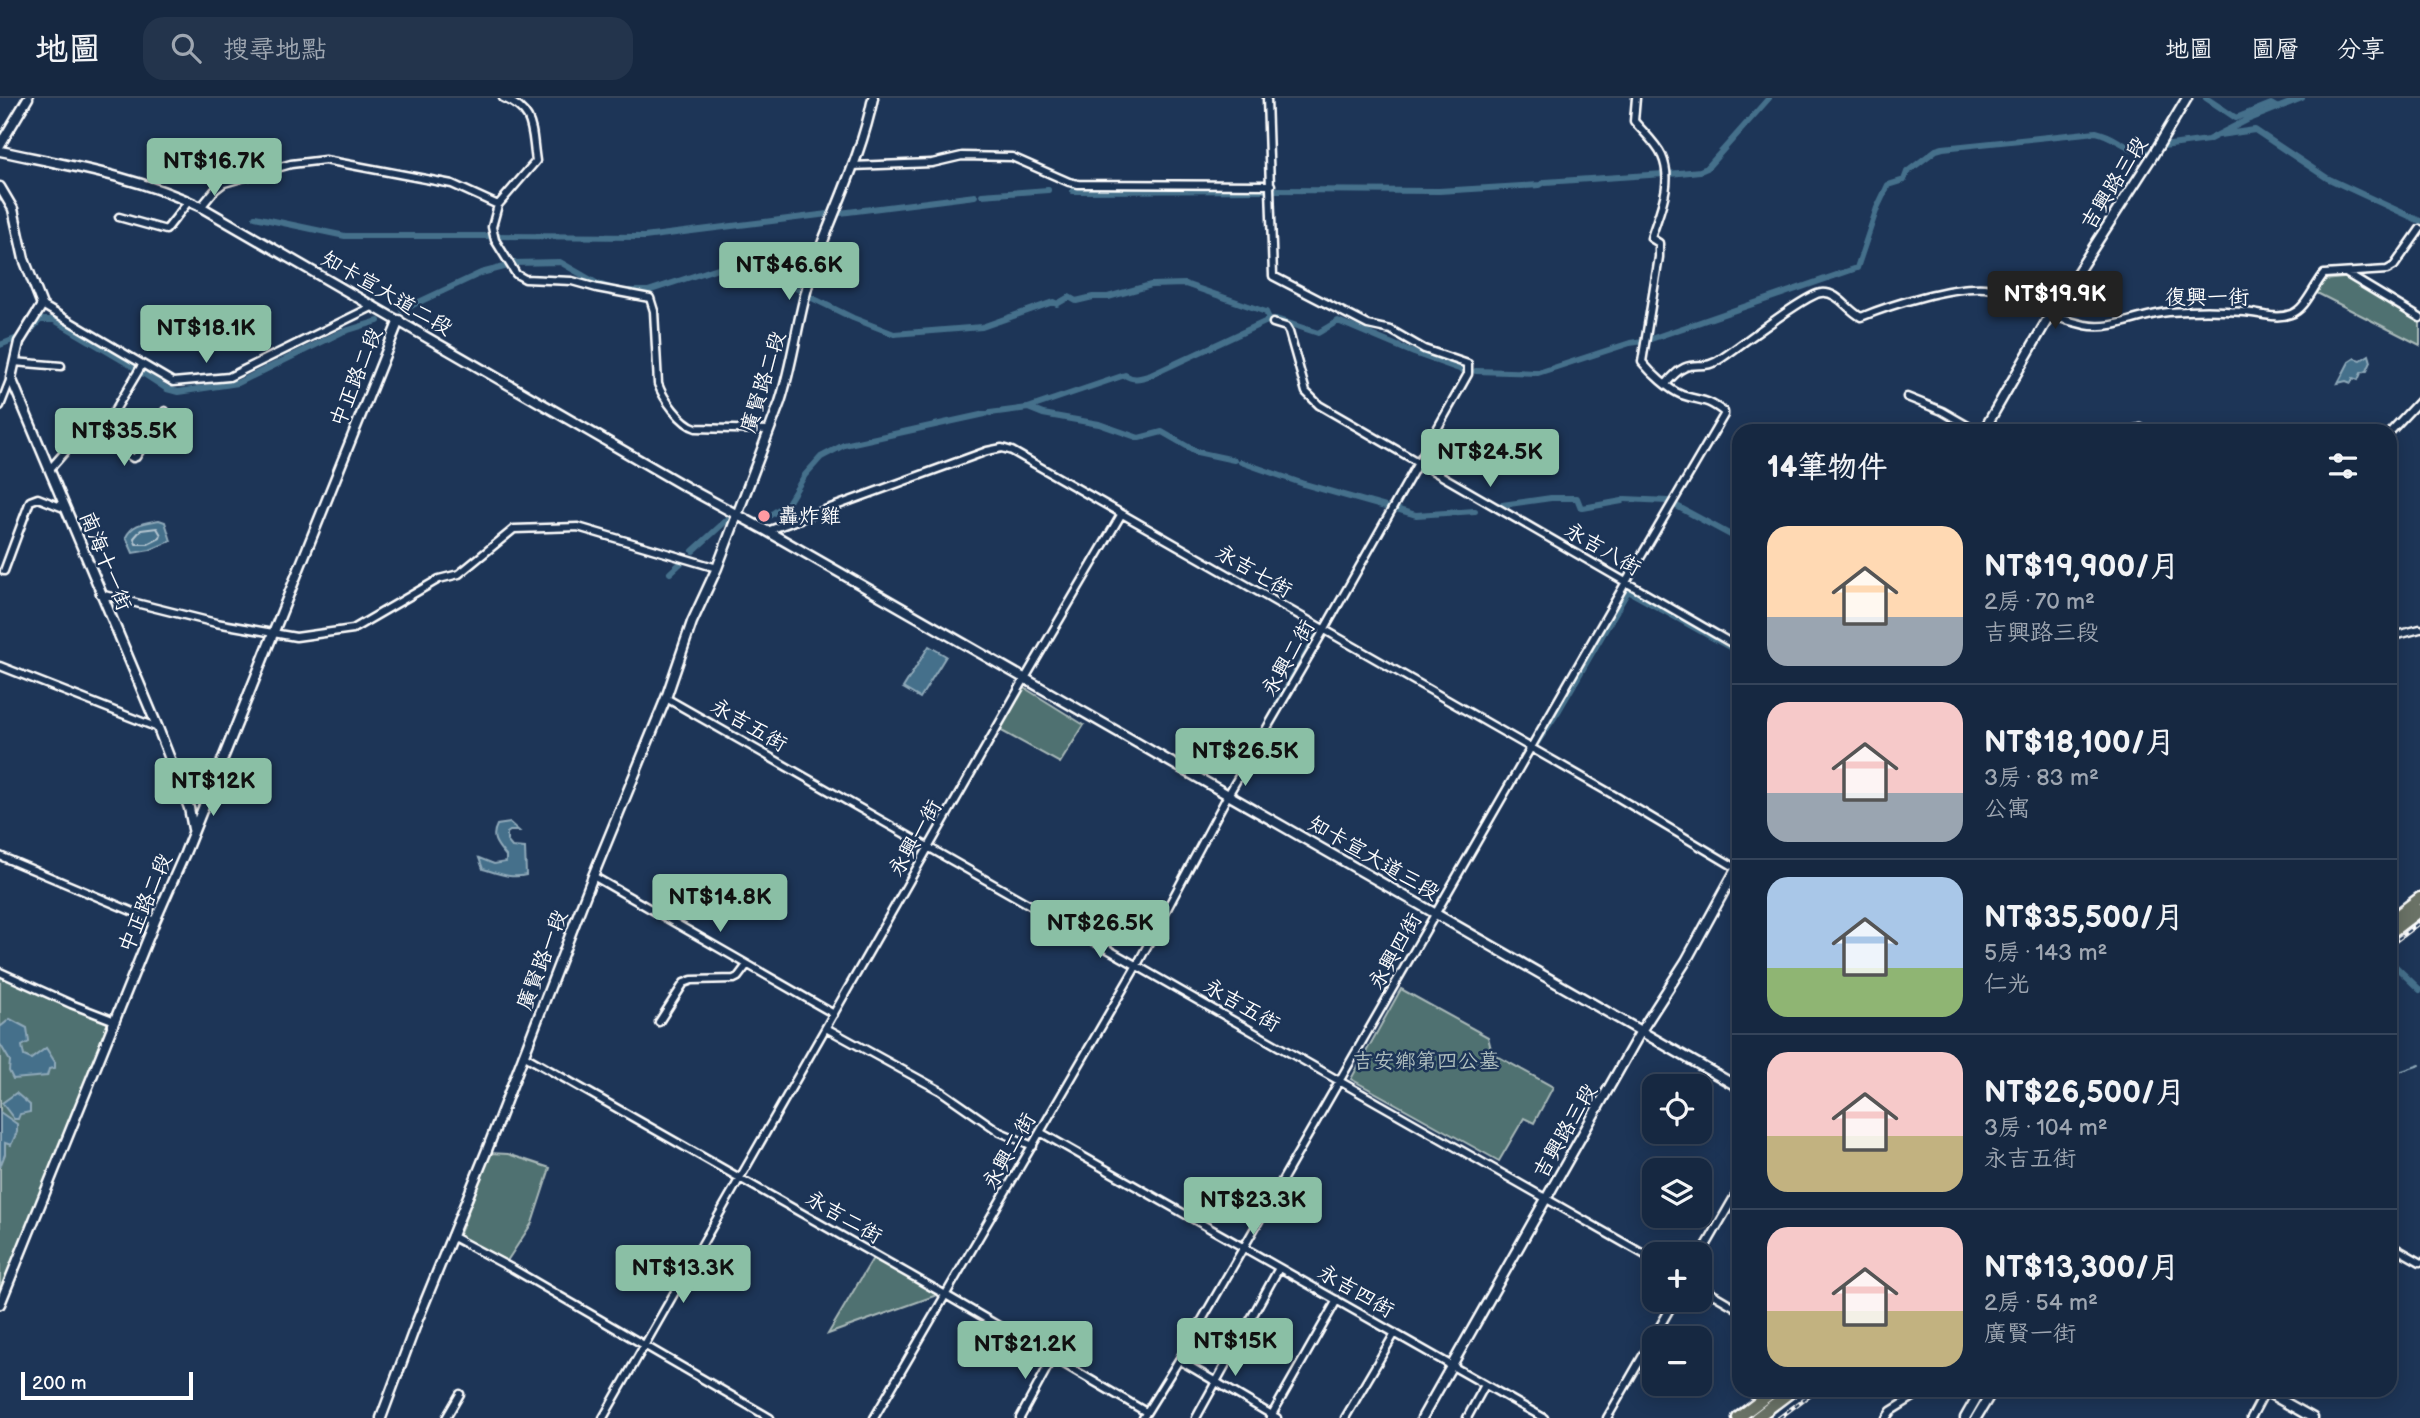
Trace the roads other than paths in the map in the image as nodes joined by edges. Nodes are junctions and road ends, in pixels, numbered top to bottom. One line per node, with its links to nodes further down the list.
1 (28, 98): 7 (street)
2 (503, 98): 13 (street)
3 (873, 98): 9 (street, 廣賢路二段)
4 (1267, 98): 10 (street, 永興二街)
5 (1636, 98): 28 (street)
6 (2187, 98): 20 (street, 吉興路三段)
7 (0, 145)
8 (0, 151): 12 (street, 知卡宣大道二段)
9 (852, 166): 10 (street); 36 (street, 廣賢路二段)
10 (1271, 185): 38 (street, 永興二街)
11 (1, 190): 18 (street)
12 (189, 201): 14 (street, 知卡宣大道二段); 15 (street)
13 (499, 205): 14 (street); 36 (street)
14 (201, 207): 19 (street, 知卡宣大道二段)
15 (119, 217)
16 (2420, 229): 17 (street, 復興一街)
17 (2345, 273): 20 (street, 復興一街); 21 (street)
18 (42, 306): 24 (street); 25 (street)
19 (374, 306): 22 (street, 知卡宣大道二段); 25 (street)
20 (2050, 315): 28 (street, 復興一街); 34 (street, 吉興路三段)
21 (2420, 318)
22 (398, 320): 41 (street, 知卡宣大道二段); 50 (street, 中正路二段)
23 (1273, 323): 38 (street, 永吉八街)
24 (14, 362): 26 (street); 27 (street)
25 (142, 365): 37 (street)
26 (61, 366)
27 (11, 379): 31 (street); 39 (street, 南海十一街)
28 (1667, 384): 46 (street, 永興四街)
29 (1908, 397): 33 (street)
30 (2420, 400): 35 (street)
31 (0, 407)
32 (165, 411): 37 (street)
33 (1965, 424)
34 (1987, 424)
35 (2397, 425)
36 (768, 430): 41 (street, 廣賢路二段)
37 (99, 437): 39 (street)
38 (1418, 464): 46 (street, 永吉八街); 49 (street, 永興二街)
39 (50, 469): 40 (street, 南海十一街)
40 (66, 509): 45 (street); 47 (street, 南海十一街)
41 (736, 515): 43 (street, 知卡宣大道三段); 44 (street, 廣賢路一段)
42 (1121, 515): 43 (street, 永吉七街); 49 (street, 永吉七街); 54 (street, 永興一街)
43 (767, 531): 54 (street, 知卡宣大道三段)
44 (717, 568): 50 (street); 55 (street, 廣賢路一段)
45 (4, 570)
46 (1626, 582): 52 (street, 永吉八街); 57 (street, 永興四街)
47 (100, 594): 50 (street); 56 (street, 南海十一街)
48 (2420, 629): 51 (street)
49 (1324, 631): 57 (street, 永吉七街); 58 (street, 永興二街)
50 (272, 634): 59 (street, 中正路二段)
51 (2397, 635)
52 (1732, 643)
53 (0, 666): 56 (street)
54 (1024, 680): 58 (street, 知卡宣大道三段); 60 (street, 永興一街)
55 (666, 698): 60 (street, 永吉五街); 63 (street, 廣賢路一段)
56 (158, 728): 59 (street, 南海十一街)
57 (1530, 748): 62 (street, 永吉七街); 67 (street, 永興四街)
58 (1228, 795): 67 (street, 知卡宣大道三段); 72 (street, 永興二街)
59 (193, 830): 69 (street, 中正路二段)
60 (929, 848): 72 (street, 永吉五街); 74 (street, 永興一街)
61 (0, 856): 69 (street)
62 (1732, 864)
63 (593, 876): 71 (street); 79 (street, 廣賢路一段)
64 (1732, 878): 78 (street, 吉興路三段)
65 (2420, 898): 68 (main road)
66 (2420, 911): 70 (main road)
67 (1436, 914): 78 (street, 知卡宣大道三段); 80 (street, 永興四街)
68 (2397, 916)
69 (155, 921): 75 (street, 中正路二段)
70 (2397, 928)
71 (747, 965): 74 (street); 76 (street)
72 (1137, 965): 80 (street, 永吉五街); 82 (street, 永興二街)
73 (0, 972): 75 (street)
74 (834, 1014): 77 (street, 永興一街)
75 (115, 1021): 97 (street, 中正路二段)
76 (659, 1022)
77 (826, 1028): 83 (street); 84 (street, 永興一街)
78 (1641, 1031): 81 (street, 知卡宣大道三段); 85 (street, 吉興路三段)
79 (523, 1055): 84 (street, 永吉二街); 87 (street, 廣賢路一段)
80 (1340, 1081): 85 (street, 永吉五街); 89 (street, 永興四街)
81 (1732, 1083)
82 (1040, 1132): 83 (street, 永興二街); 89 (street, 永吉四街)
83 (1033, 1146): 94 (street, 永興二街)
84 (740, 1178): 94 (street, 永吉二街); 101 (street, 永興一街)
85 (1547, 1199): 91 (street, 永吉五街); 104 (street, 吉興路三段)
86 (1732, 1201): 88 (street)
87 (451, 1236): 101 (street); 117 (street, 廣賢路一段)
88 (1708, 1242)
89 (1244, 1247): 93 (street, 永吉四街); 103 (street, 永興四街)
90 (2397, 1249): 92 (street)
91 (1642, 1253)
92 (2420, 1262)
93 (1279, 1268): 96 (street, 永吉四街); 105 (street)
94 (944, 1294): 102 (street, 永吉二街); 121 (street, 永興二街)
95 (1712, 1294): 98 (street)
96 (1337, 1300): 100 (street, 永吉四街); 116 (street)
97 (0, 1304)
98 (1732, 1305)
99 (1668, 1312): 128 (street)
100 (1395, 1333): 104 (street, 永吉四街); 124 (street)
101 (644, 1345): 119 (street, 永興一街); 120 (street)
102 (1053, 1357): 115 (street, 永吉二街); 122 (street)
103 (1179, 1360): 105 (street); 115 (street, 永興四街)
104 (1452, 1366): 106 (street, 永吉四街); 125 (street, 吉興路三段)
105 (1216, 1382): 116 (street); 123 (street)
106 (1485, 1385): 126 (street); 127 (street, 永吉四街)
107 (460, 1394): 118 (street)
108 (1766, 1397): 129 (main road)
109 (1784, 1397): 130 (main road)
110 (1913, 1397): 131 (street)
111 (1977, 1397): 132 (street)
112 (1989, 1397): 133 (street)
113 (2262, 1397): 134 (street)
114 (2277, 1397): 135 (street)
115 (1145, 1415)
116 (1273, 1417)
117 (382, 1418)
118 (446, 1418)
119 (603, 1418)
120 (770, 1418)
121 (874, 1418)
122 (1020, 1418)
123 (1196, 1418)
124 (1345, 1418)
125 (1422, 1418)
126 (1467, 1418)
127 (1544, 1418)
128 (1608, 1418)
129 (1738, 1418)
130 (1756, 1418)
131 (1886, 1418)
132 (1965, 1418)
133 (1976, 1418)
134 (2251, 1418)
135 (2313, 1418)

